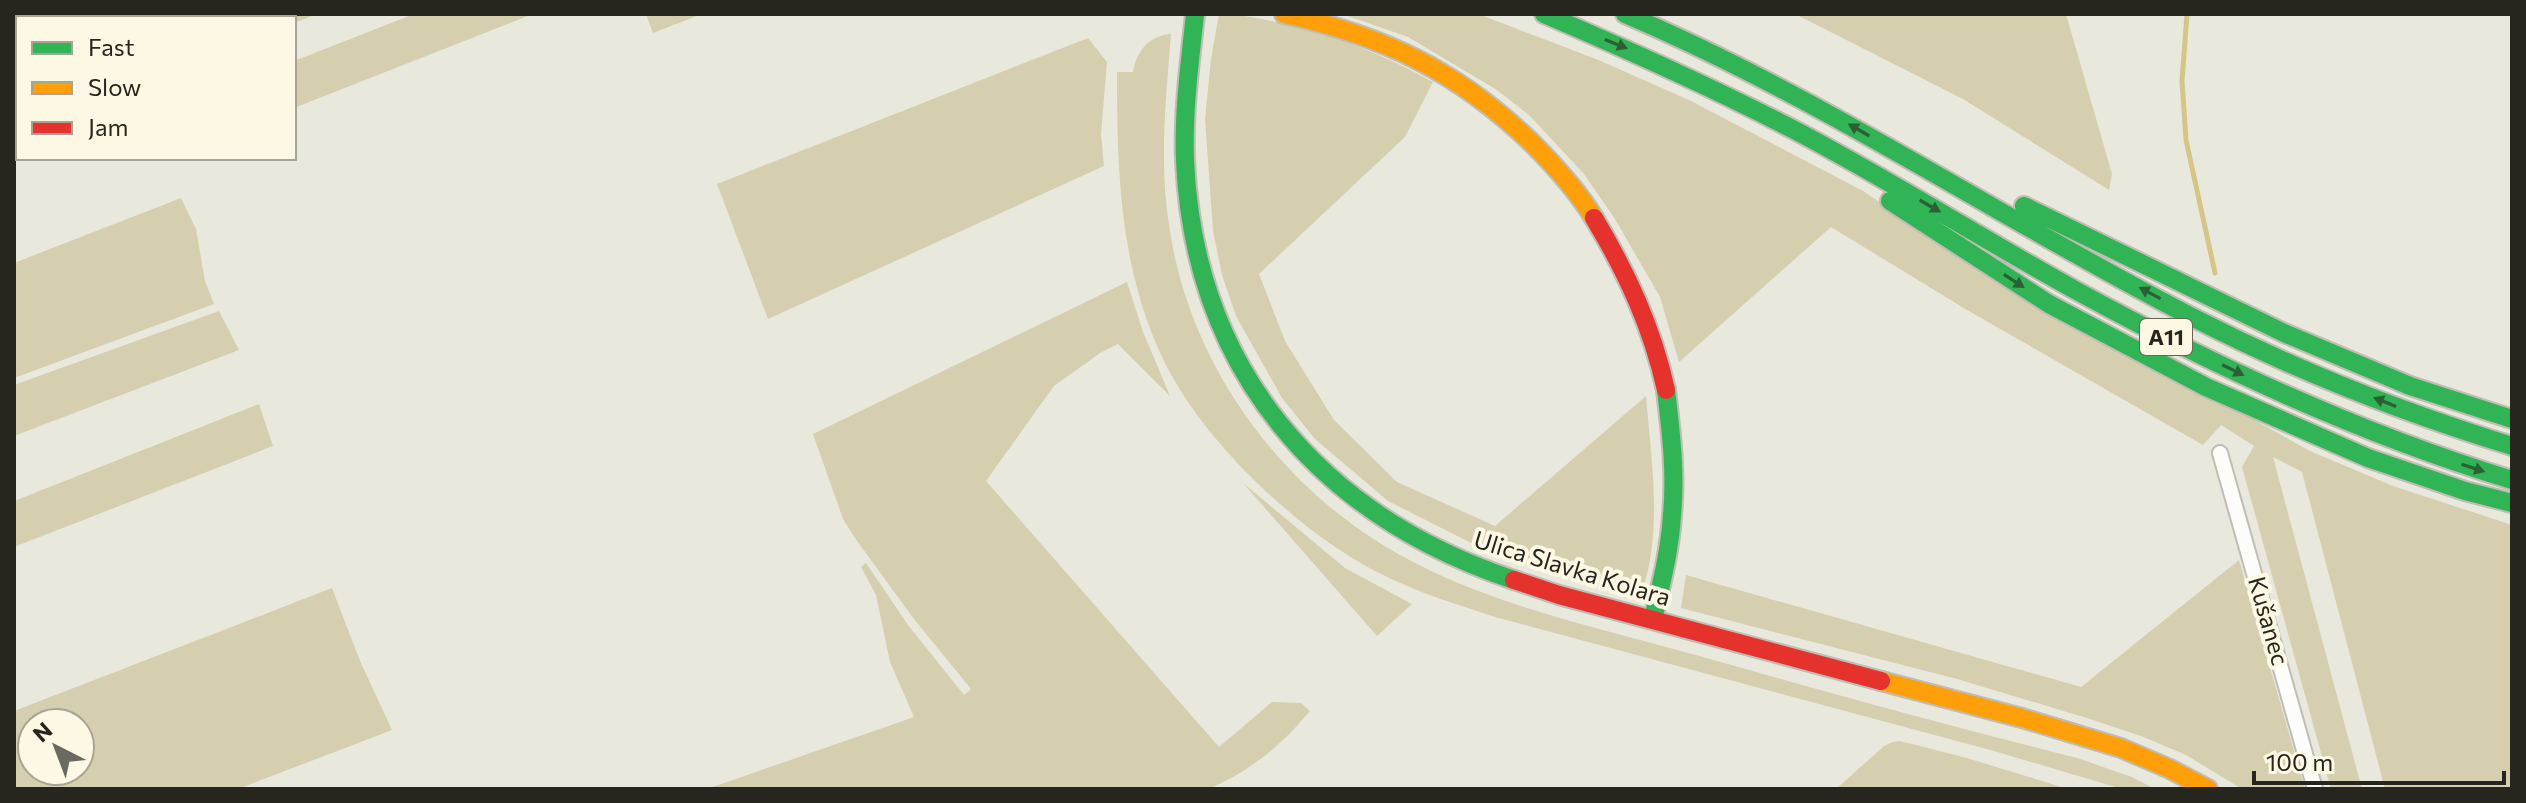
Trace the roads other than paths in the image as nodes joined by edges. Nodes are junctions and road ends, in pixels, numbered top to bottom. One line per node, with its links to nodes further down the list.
1 (1195, 14): 14 (main road, Ulica Slavka Kolara)
2 (1284, 14): 14 (main road)
3 (1544, 14): 5 (main road, A11, one-way to 5)
4 (1625, 14): 6 (main road, A11, one-way to 4)
5 (1838, 154): 10 (main road, A11, one-way to 10); 11 (main road, one-way to 11)
6 (1951, 183): 7 (main road); 8 (main road, A11, one-way to 6)
7 (2512, 419)
8 (2512, 446)
9 (2220, 453): 16 (street, Kušanec)
10 (2512, 480)
11 (2465, 491): 12 (main road); 13 (main road)
12 (2512, 503)
13 (2512, 514)
14 (1653, 619): 15 (main road, Ulica Slavka Kolara)
15 (2208, 789)
16 (2315, 789)

